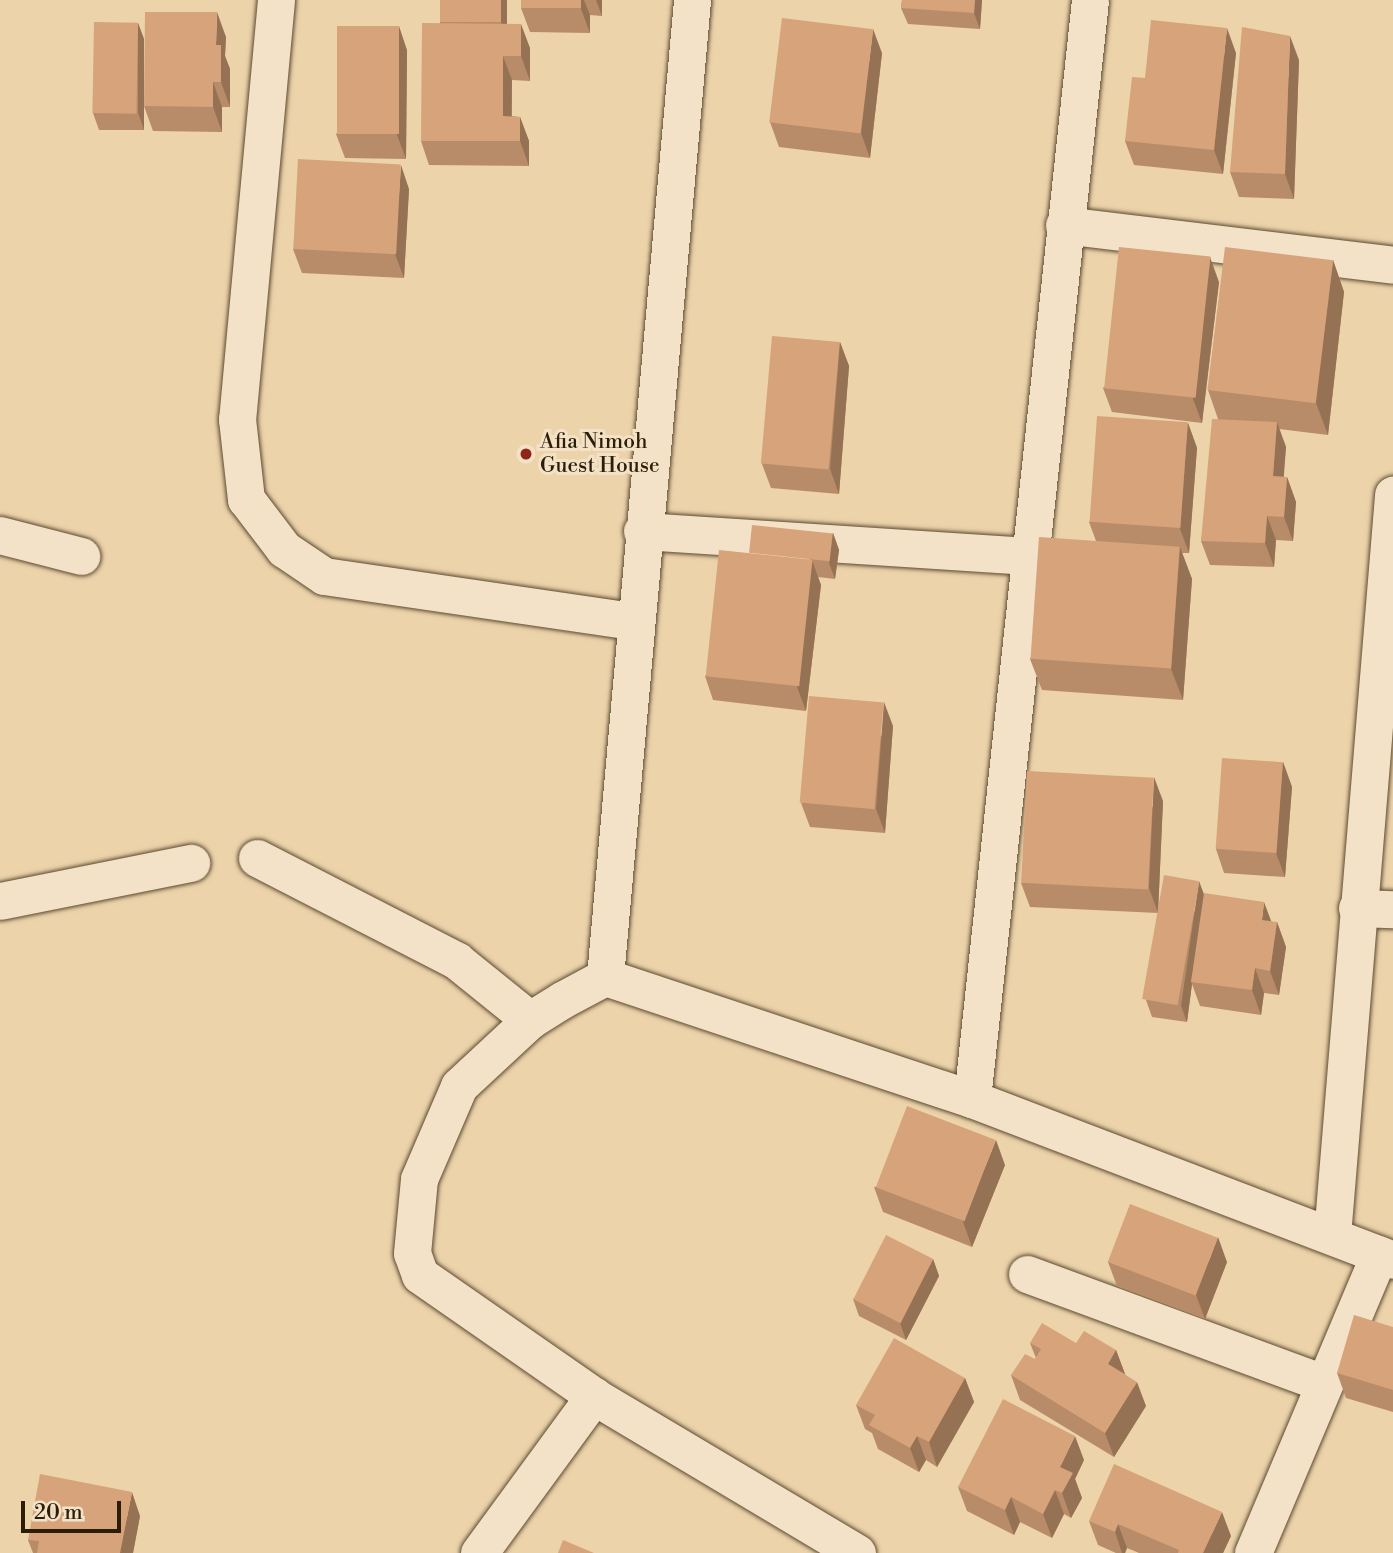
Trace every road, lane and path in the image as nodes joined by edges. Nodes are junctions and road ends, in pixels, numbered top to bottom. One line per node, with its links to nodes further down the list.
1 (275, 0): 11 (street)
2 (692, 0): 7 (street)
3 (1090, 0): 4 (street)
4 (1064, 225): 5 (street); 10 (street)
5 (1393, 265)
6 (1393, 495): 15 (street)
7 (642, 531): 10 (street); 11 (street)
8 (0, 535): 9 (street)
9 (81, 556)
10 (1029, 556): 19 (street)
11 (634, 621): 17 (street)
12 (257, 858): 18 (street)
13 (191, 863): 14 (street)
14 (0, 901)
15 (1357, 908): 16 (street); 20 (street)
16 (1393, 909)
17 (605, 977): 18 (street); 19 (street)
18 (530, 1020): 24 (street)
19 (972, 1099): 20 (street)
20 (1332, 1236): 21 (street)
21 (1386, 1257): 23 (street)
22 (1027, 1274): 23 (street)
23 (1324, 1383): 27 (street)
24 (594, 1395): 25 (street); 26 (street)
25 (478, 1553)
26 (857, 1553)
27 (1254, 1553)

